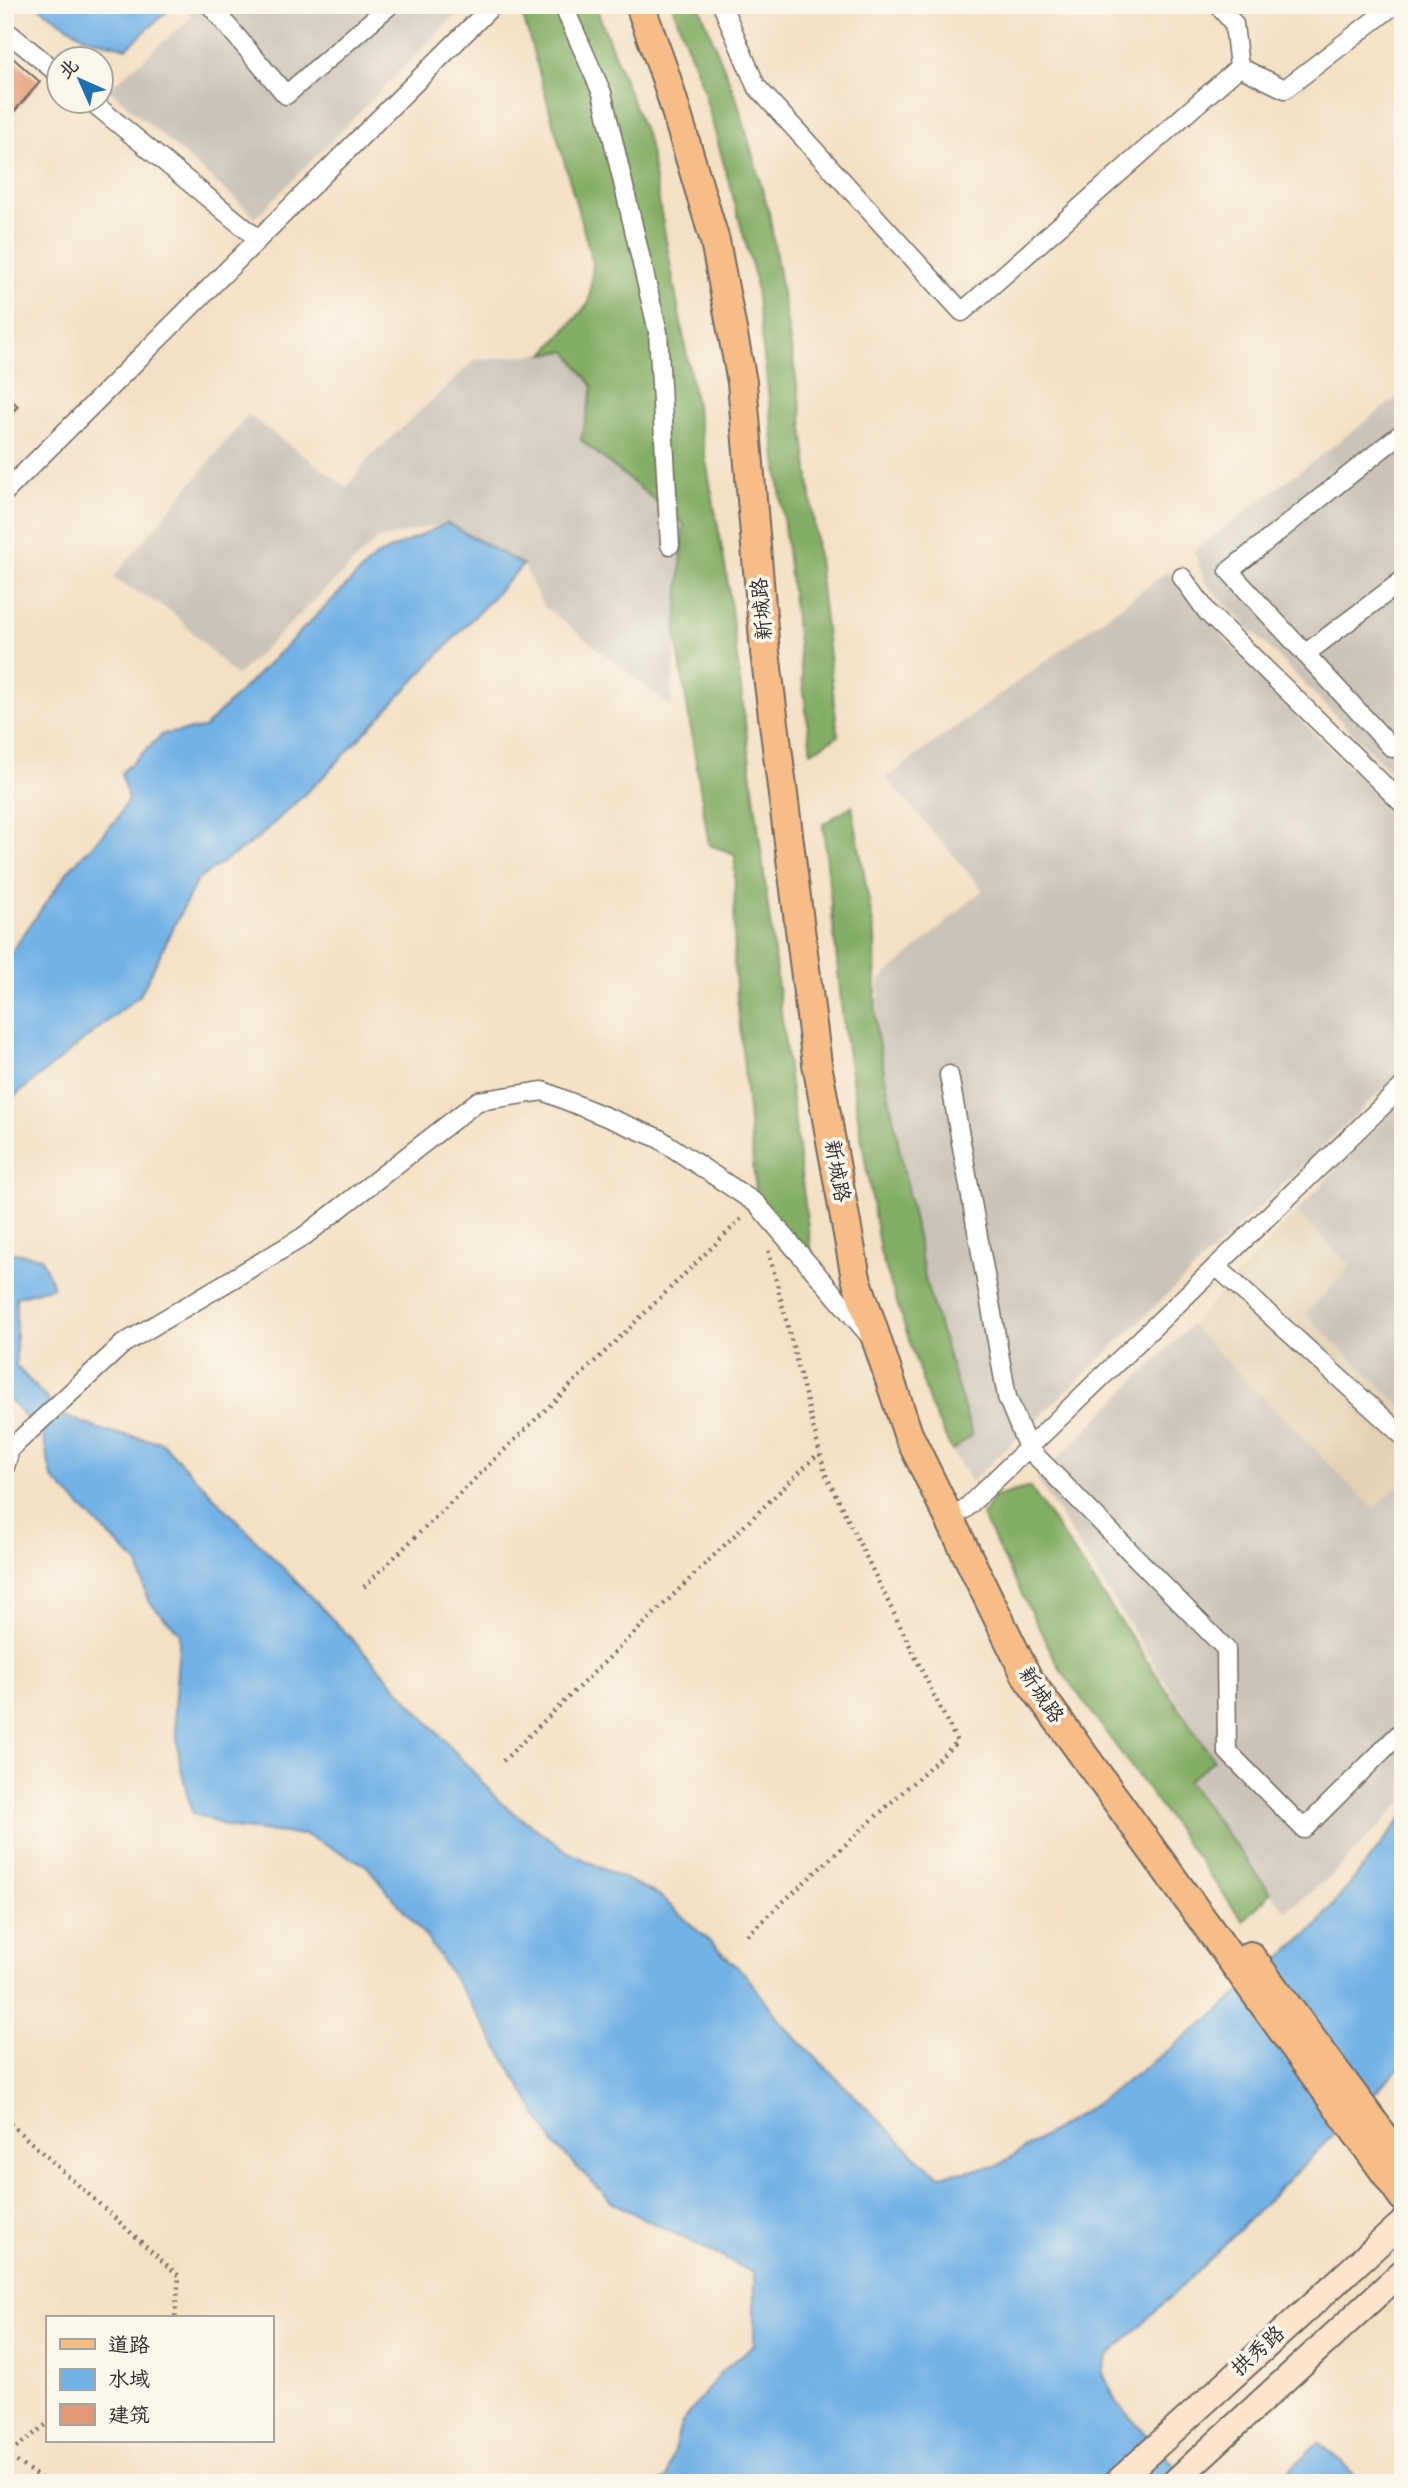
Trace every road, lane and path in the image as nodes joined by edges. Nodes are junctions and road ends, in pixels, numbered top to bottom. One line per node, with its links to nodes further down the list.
1 (210, 5): 2 (street)
2 (390, 5)
3 (494, 5): 14 (street)
4 (563, 5): 17 (street)
5 (640, 5): 28 (main road, 新城路)
6 (659, 5): 33 (main road, 新城路)
7 (722, 5): 12 (street)
8 (1218, 5): 12 (street)
9 (1394, 5): 12 (street)
10 (5, 30): 11 (street)
11 (46, 64)
12 (1239, 67)
13 (109, 116): 14 (street)
14 (258, 239): 16 (street)
15 (1403, 432): 20 (street)
16 (5, 492)
17 (670, 545)
18 (1182, 577): 22 (street)
19 (1403, 580): 20 (street)
20 (1305, 654): 21 (street)
21 (1403, 739)
22 (1403, 804)
23 (949, 1075): 30 (street)
24 (1403, 1086): 27 (street)
25 (757, 1204): 28 (street); 32 (street); 34 (path)
26 (766, 1243): 31 (path)
27 (1216, 1266): 29 (street); 30 (street)
28 (878, 1345): 38 (main road, 新城路)
29 (1403, 1436)
30 (1028, 1448): 33 (street); 35 (street)
31 (820, 1453): 36 (path); 37 (path)
32 (5, 1466)
33 (964, 1510): 38 (main road, 新城路)
34 (364, 1587)
35 (1403, 1730)
36 (503, 1761)
37 (747, 1935)
38 (1248, 1970): 40 (main road, 新城路)
39 (5, 2119): 45 (path)
40 (1363, 2127): 41 (main road, 新城路); 42 (main road, 新城路)
41 (1403, 2162)
42 (1403, 2197)
43 (1403, 2222): 49 (main road, 拱秀路)
44 (1403, 2271): 50 (main road, 拱秀路)
45 (175, 2316)
46 (46, 2425): 47 (path)
47 (6, 2455): 48 (path)
48 (48, 2483)
49 (1115, 2483)
50 (1173, 2483)

